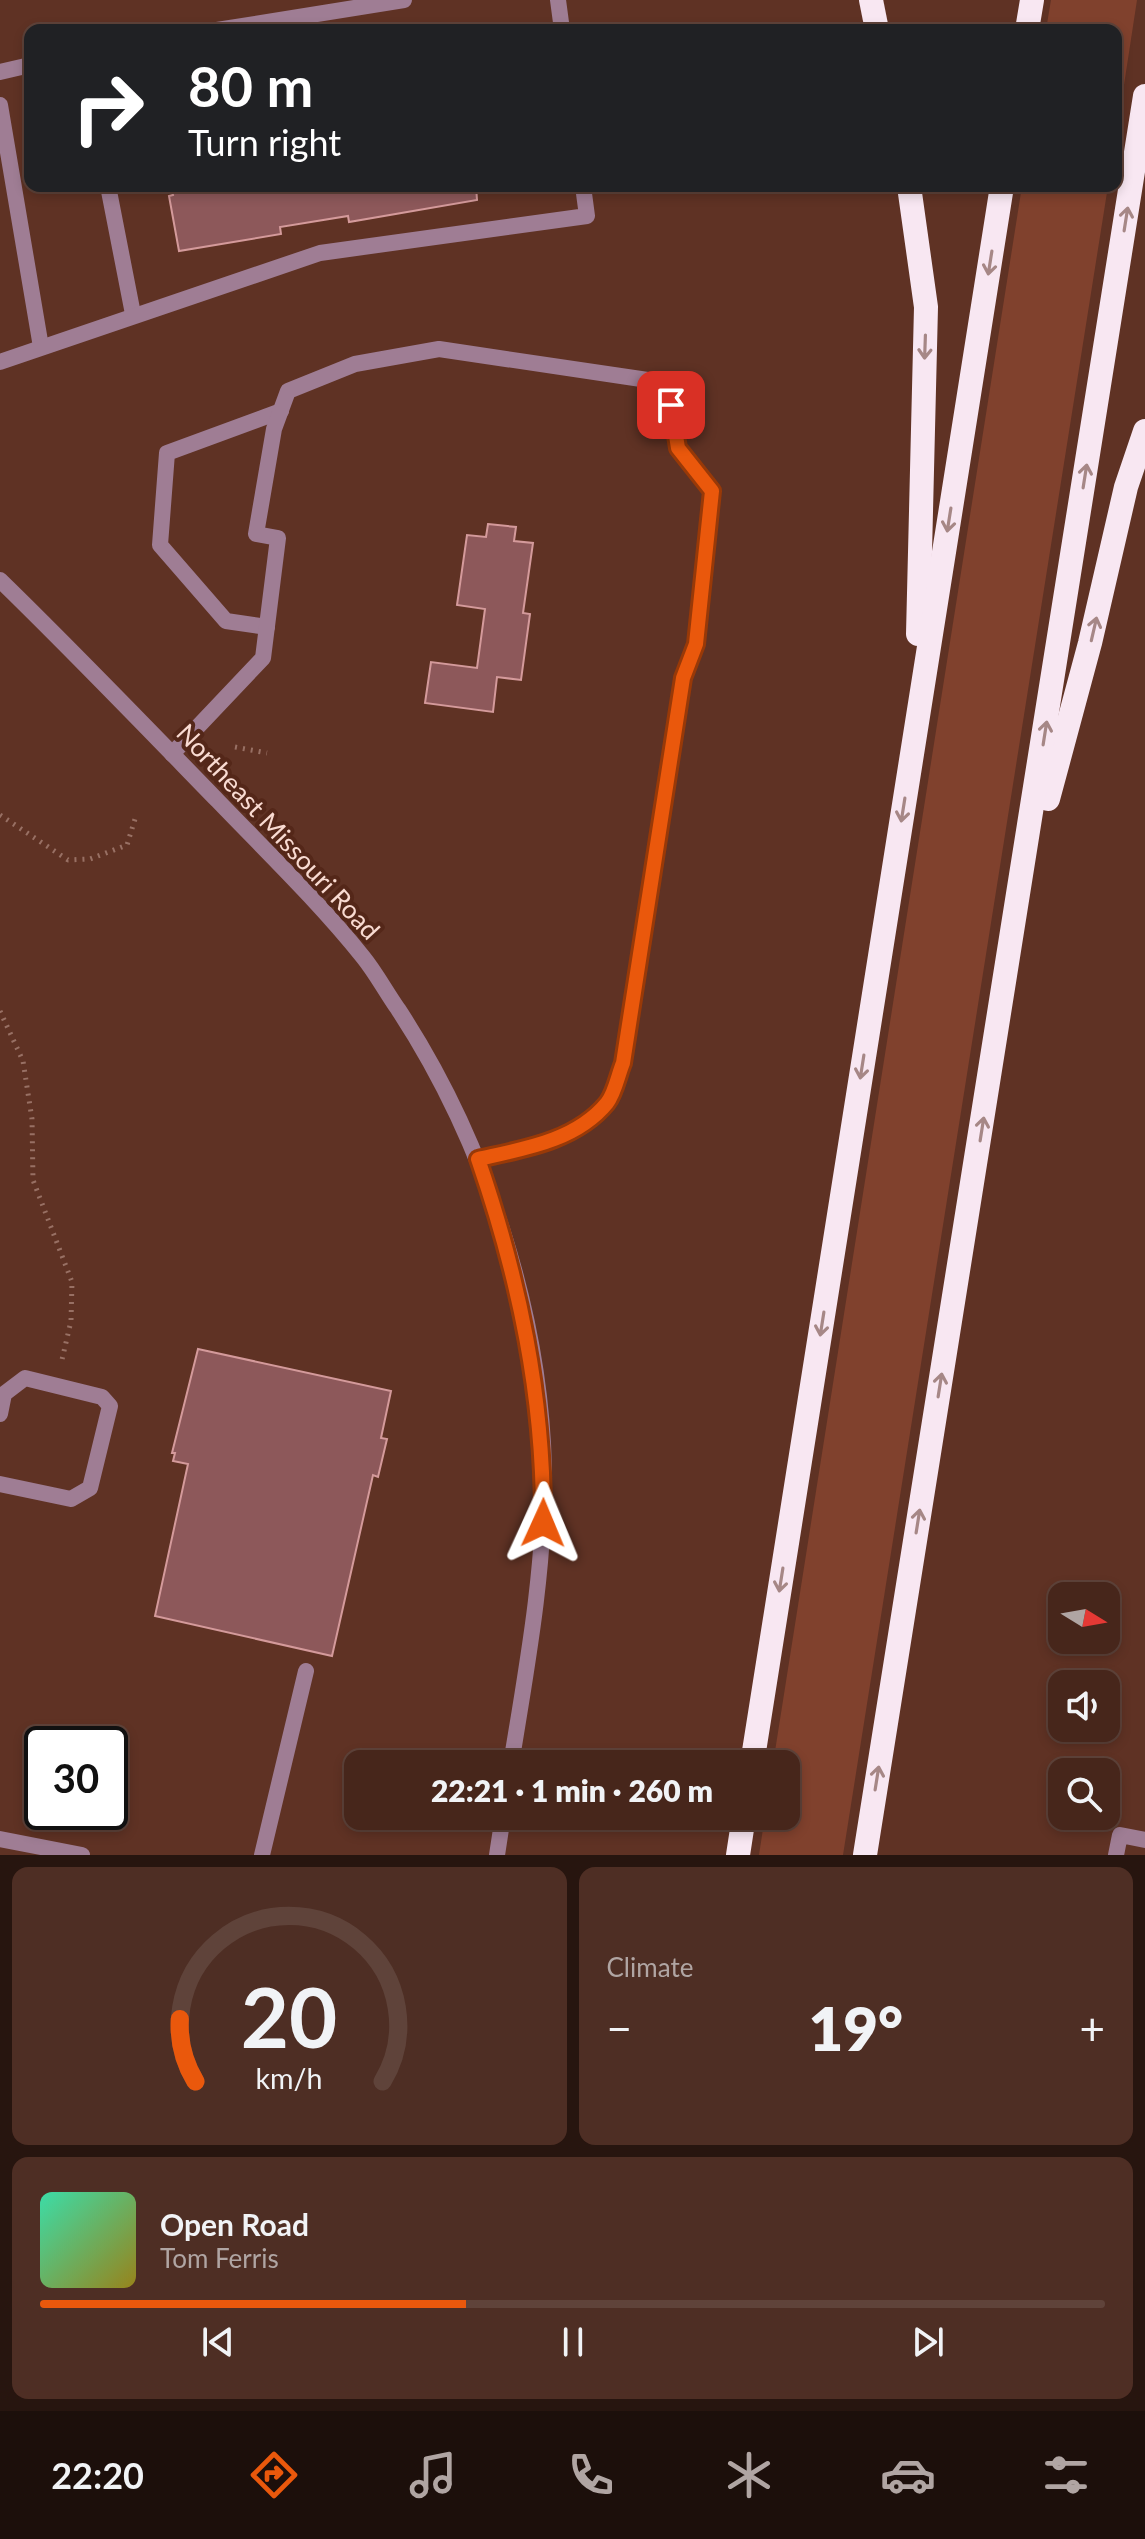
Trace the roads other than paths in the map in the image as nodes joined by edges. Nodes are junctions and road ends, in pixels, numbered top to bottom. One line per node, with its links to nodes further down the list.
1 (404, 0): 5 (street)
2 (558, 0): 6 (street)
3 (871, 0): 7 (highway)
4 (1032, 0): 8 (highway)
5 (254, 24)
6 (561, 24)
7 (876, 24)
8 (1028, 24)
9 (24, 66): 10 (street)
10 (0, 72)
11 (1145, 96): 26 (highway, one-way to 11)
12 (0, 105): 18 (street)
13 (109, 192): 17 (street)
14 (584, 192): 17 (street)
15 (910, 192): 24 (highway, one-way to 24)
16 (1001, 192): 24 (highway, one-way to 24)
17 (133, 314): 18 (street)
18 (41, 347): 19 (street)
19 (0, 362)
20 (281, 411): 23 (street); 23 (street); 27 (street)
21 (1145, 431): 26 (highway, one-way to 21)
22 (0, 580): 25 (street, Northeast Missouri Road)
23 (267, 627): 25 (street)
24 (915, 733): 32 (highway, one-way to 32)
25 (172, 754): 27 (street, Northeast Missouri Road)
26 (1015, 921): 41 (highway, one-way to 26)
27 (478, 1159): 31 (street, Northeast Missouri Road)
28 (0, 1414): 29 (street)
29 (0, 1484)
30 (306, 1671): 38 (street)
31 (513, 1750)
32 (754, 1750)
33 (501, 1830): 39 (street)
34 (742, 1830): 40 (highway)
35 (0, 1839): 37 (street)
36 (1145, 1840): 42 (street)
37 (82, 1855)
38 (262, 1855)
39 (497, 1855)
40 (738, 1855)
41 (865, 1855)
42 (1116, 1855)

